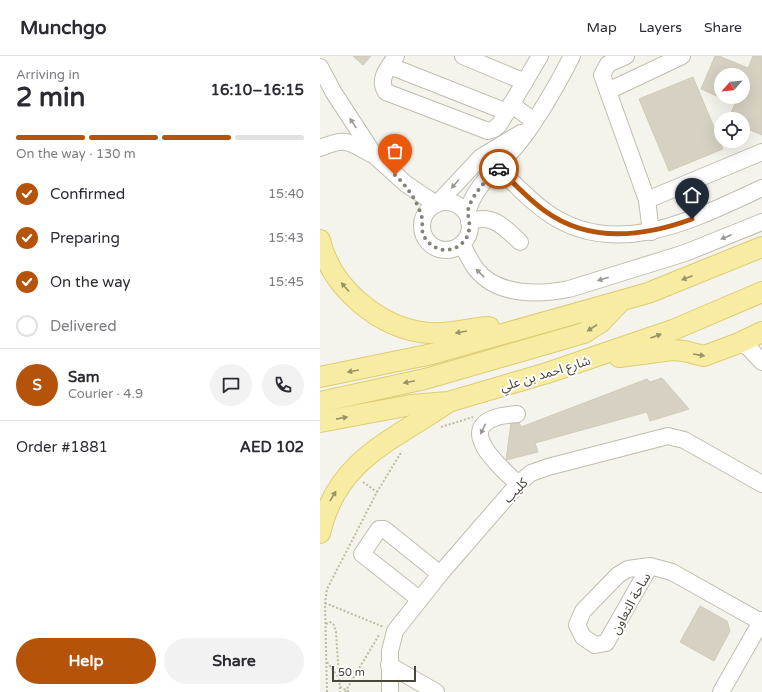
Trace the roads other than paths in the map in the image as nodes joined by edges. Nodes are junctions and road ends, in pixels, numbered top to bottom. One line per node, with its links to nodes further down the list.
1 (463, 56): 8 (street)
2 (540, 56): 8 (street)
3 (572, 56): 11 (street)
4 (626, 56): 9 (street)
5 (682, 56): 9 (street)
6 (393, 61): 10 (street); 10 (street)
7 (320, 67): 14 (street, one-way to 7)
8 (525, 82): 10 (street)
9 (608, 91): 19 (street)
10 (508, 110): 11 (street)
11 (531, 125): 15 (street); 16 (street)
12 (320, 148): 14 (street)
13 (762, 152): 19 (street)
14 (374, 156): 17 (street)
15 (481, 156): 16 (street); 20 (street, one-way to 20)
16 (496, 170): 21 (street); 24 (street)
17 (406, 184): 20 (street); 22 (street)
18 (762, 188): 24 (street)
19 (647, 200): 24 (street)
20 (436, 204): 21 (street); 22 (street)
21 (468, 218): 26 (street); 27 (street)
22 (422, 219): 27 (street)
23 (762, 222): 27 (street, one-way to 27)
24 (652, 232)
25 (320, 240): 31 (main road, one-way to 25)
26 (520, 242)
27 (462, 244)
28 (762, 247): 30 (main road, one-way to 30)
29 (762, 292): 35 (main road, شارع احمد بن علي, one-way to 29)
30 (621, 301): 31 (main road); 38 (main road, one-way to 38)
31 (513, 332): 37 (main road, one-way to 37)
32 (762, 332): 34 (main road)
33 (762, 342): 36 (street)
34 (739, 343): 35 (main road, one-way to 34); 36 (street)
35 (606, 354): 39 (main road, شارع احمد بن علي)
36 (762, 361)
37 (320, 377)
38 (320, 402)
39 (448, 402): 41 (main road, شارع احمد بن علي, one-way to 39); 44 (main road, one-way to 39)
40 (516, 414): 42 (street, one-way to 42)
41 (320, 422)
42 (518, 484): 43 (street, كليب); 46 (street, كليب)
43 (762, 484)
44 (320, 533)
45 (650, 566): 45 (street, ساحة التعاون); 48 (street, ساحة التعاون)
46 (440, 574): 47 (street, كليب); 47 (street)
47 (419, 599): 49 (street, كليب)
48 (762, 621): 52 (street)
49 (389, 665): 50 (street, كليب); 51 (street)
50 (390, 692)
51 (436, 692)
52 (721, 692)

